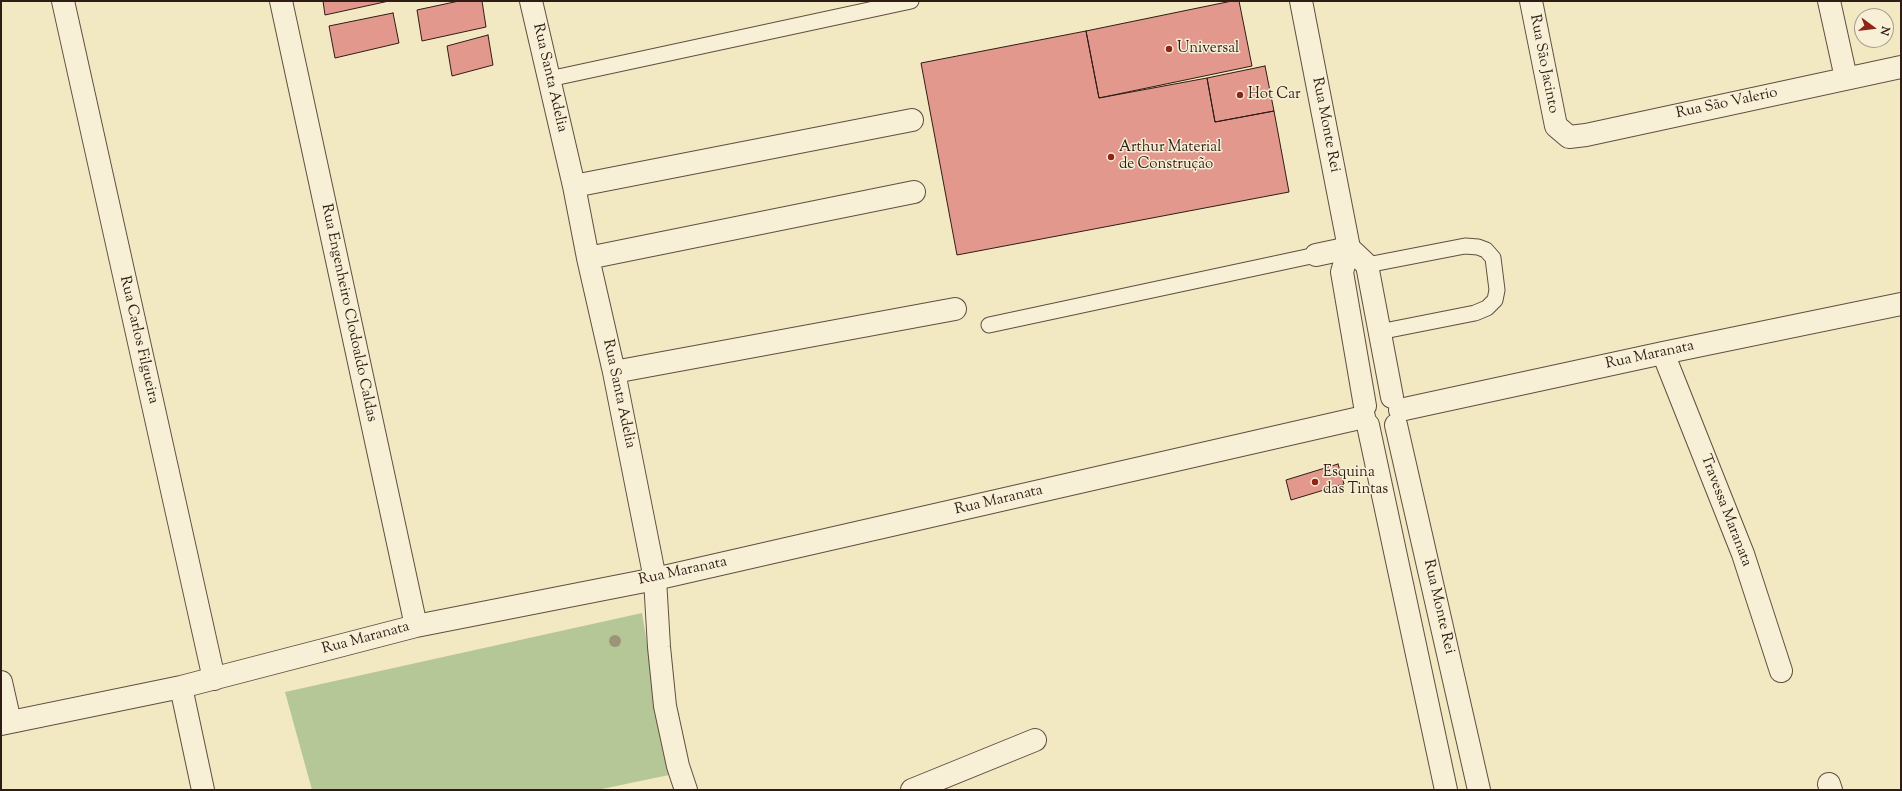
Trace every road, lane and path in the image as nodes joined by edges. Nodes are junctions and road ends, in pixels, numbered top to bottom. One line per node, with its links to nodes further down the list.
1 (63, 1): 30 (street, Rua Carlos Filgueira)
2 (281, 1): 28 (street, Rua Engenheiro Clodoaldo Caldas)
3 (531, 1): 10 (street, Rua Santa Adelia)
4 (911, 1): 10 (lane)
5 (1301, 1): 15 (street, Rua Monte Rei)
6 (1531, 1): 12 (street, Rua São Jacinto)
7 (1829, 1): 9 (street)
8 (1901, 67): 9 (street, Rua São Valerio)
9 (1846, 78): 12 (street, Rua São Valerio)
10 (549, 79): 13 (street, Rua Santa Adelia)
11 (912, 120): 13 (street)
12 (1556, 126)
13 (574, 186): 17 (street, Rua Santa Adelia)
14 (914, 192): 17 (street)
15 (1349, 248): 16 (street); 18 (street); 26 (street, Rua Monte Rei)
16 (1316, 255): 21 (lane)
17 (588, 258): 24 (street, Rua Santa Adelia)
18 (1367, 265): 22 (street, Rua Monte Rei); 22 (lane)
19 (1901, 304): 23 (street, Rua Maranata)
20 (955, 309): 24 (street)
21 (989, 325)
22 (1379, 332): 25 (street, Rua Monte Rei)
23 (1663, 353): 25 (street, Rua Maranata); 29 (street, Travessa Maranata)
24 (614, 372): 27 (street, Rua Santa Adelia)
25 (1396, 411): 26 (street); 26 (street); 39 (street, Rua Monte Rei)
26 (1366, 416): 27 (street, Rua Maranata); 38 (street, Rua Monte Rei)
27 (655, 579): 28 (street, Rua Maranata); 36 (street, Rua Santa Adelia)
28 (416, 626): 30 (street, Rua Maranata)
29 (1781, 671)
30 (214, 679): 32 (street, Rua Maranata)
31 (1, 682): 33 (street)
32 (181, 687): 33 (street, Rua Maranata); 35 (street)
33 (5, 723)
34 (1035, 740): 37 (street)
35 (203, 790)
36 (686, 790)
37 (912, 790)
38 (1446, 790)
39 (1480, 790)

